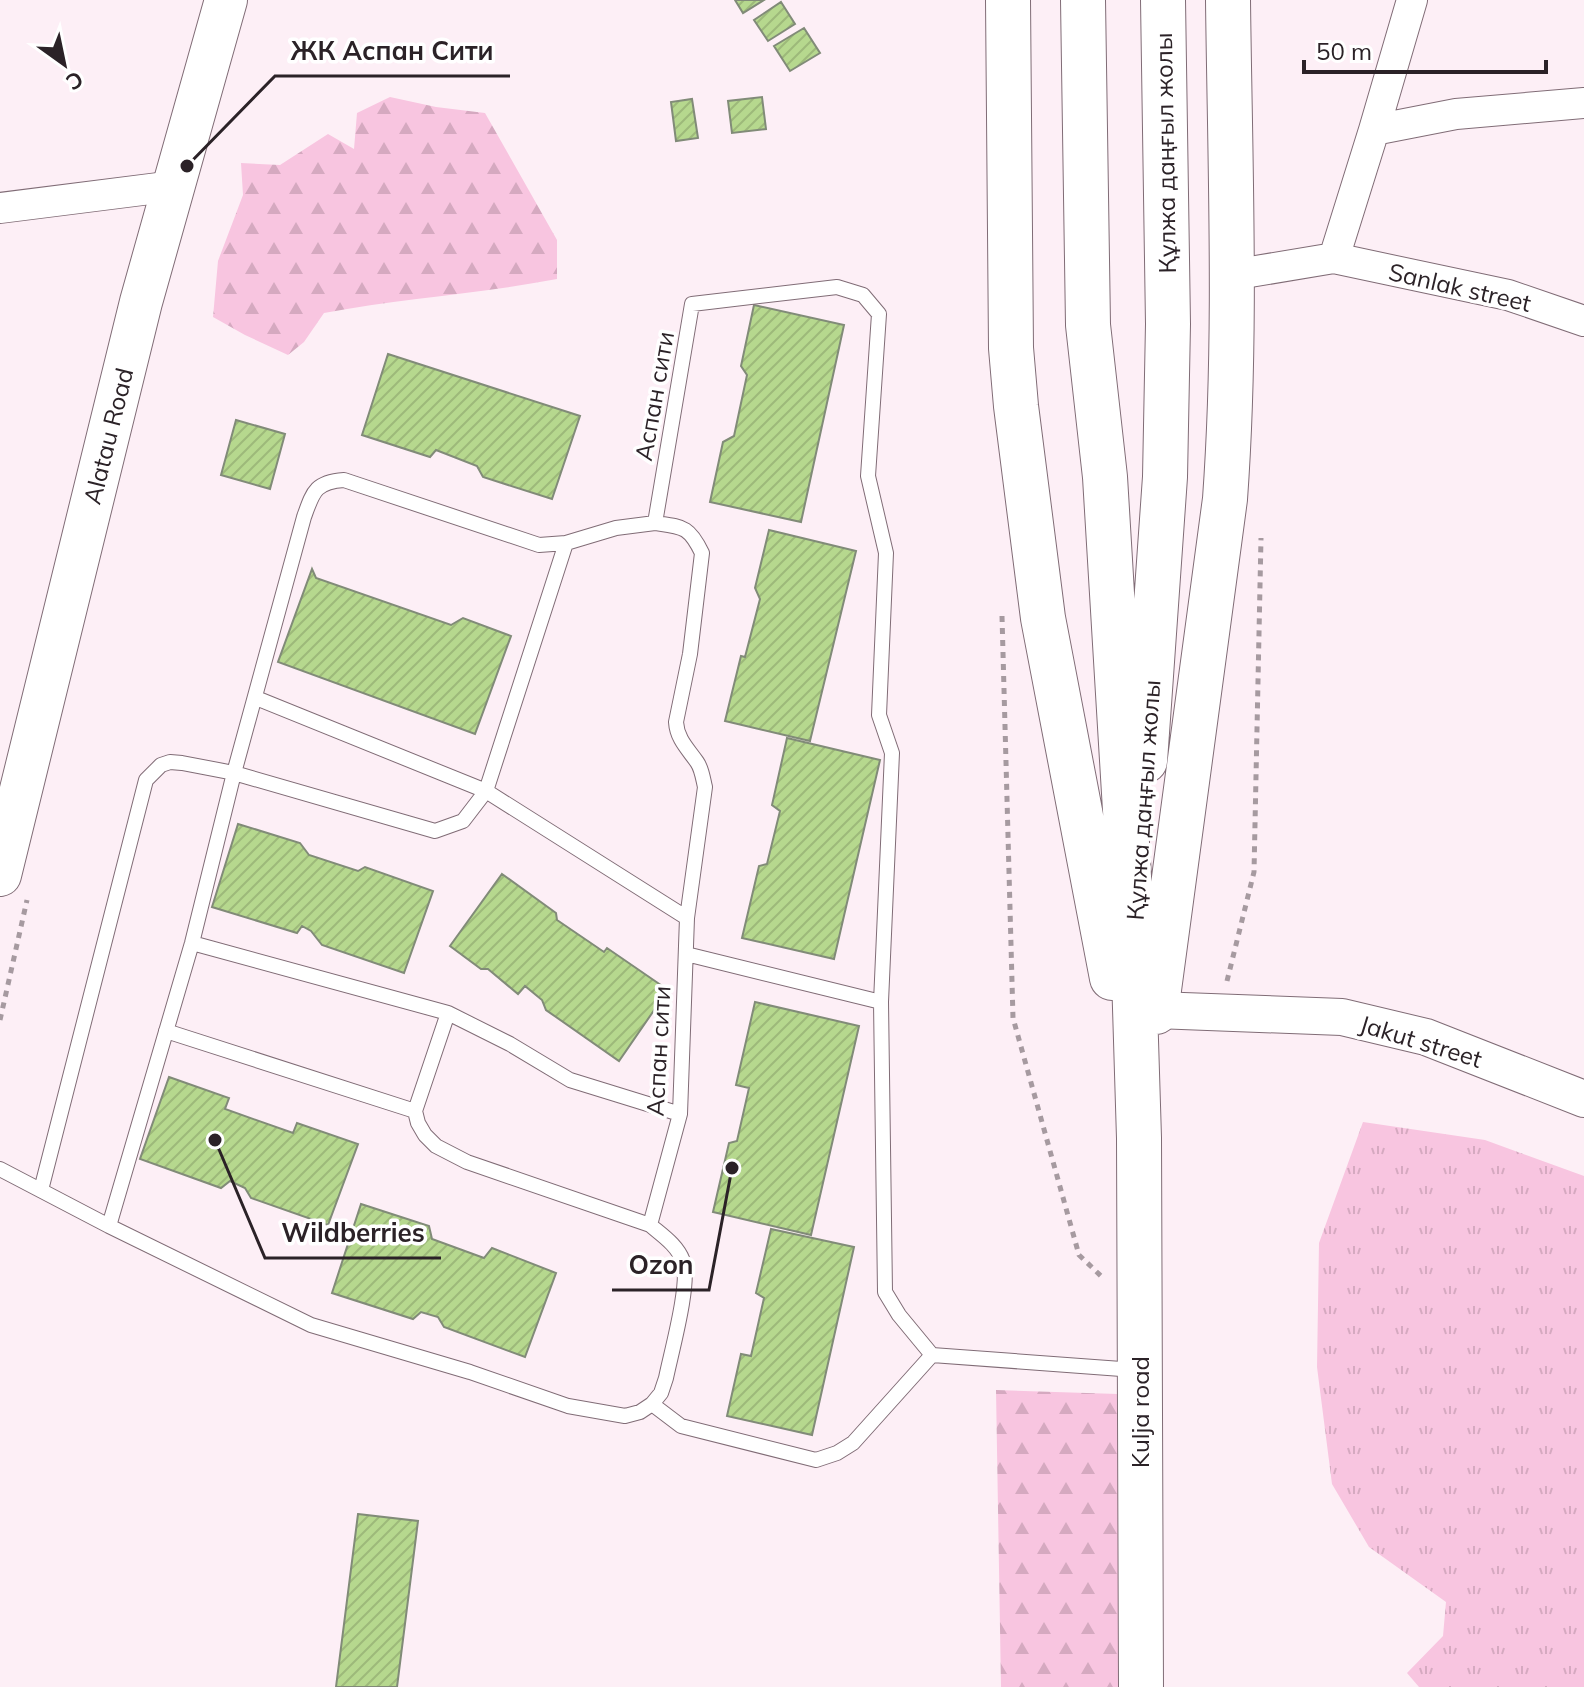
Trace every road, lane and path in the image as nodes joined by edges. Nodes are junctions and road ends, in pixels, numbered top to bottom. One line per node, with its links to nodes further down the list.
1 (226, 0): 9 (main road, Alatau Road)
2 (1008, 0): 31 (main road)
3 (1083, 0): 22 (main road, Құлжа даңғыл жолы)
4 (1163, 0): 22 (main road, Құлжа даңғыл жолы)
5 (1228, 0): 12 (main road)
6 (1412, 0): 8 (street)
7 (1584, 103): 8 (street)
8 (1374, 130): 11 (street)
9 (174, 186): 10 (street); 19 (main road, Alatau Road)
10 (0, 208)
11 (1334, 258): 12 (street); 13 (street, Sanlak street)
12 (1232, 275): 25 (main road)
13 (1584, 321)
14 (655, 523): 15 (lane); 20 (lane, Аспан сити); 24 (lane, Аспан сити)
15 (566, 543): 16 (lane); 18 (lane)
16 (256, 698): 17 (lane); 18 (lane)
17 (234, 773): 18 (lane); 21 (lane); 33 (lane)
18 (486, 791): 20 (lane)
19 (0, 875)
20 (687, 918): 23 (lane, Аспан сити)
21 (192, 943): 26 (lane); 27 (lane)
22 (1133, 943): 31 (main road)
23 (686, 954): 24 (lane); 30 (lane, Аспан сити)
24 (881, 1002): 36 (lane)
25 (1156, 1010): 28 (street, Jakut street); 31 (main road)
26 (448, 1013): 29 (lane); 30 (lane)
27 (166, 1031): 29 (lane); 35 (lane)
28 (1584, 1099)
29 (415, 1111): 34 (lane)
30 (680, 1114): 34 (lane, Аспан сити)
31 (1139, 1138): 37 (main road, Kulja road)
32 (0, 1169): 33 (lane)
33 (41, 1190): 35 (lane)
34 (650, 1225): 38 (lane)
35 (109, 1226): 38 (lane)
36 (932, 1355): 37 (lane); 38 (lane)
37 (1140, 1370): 39 (main road, Kulja road)
38 (652, 1404)
39 (1143, 1686)

